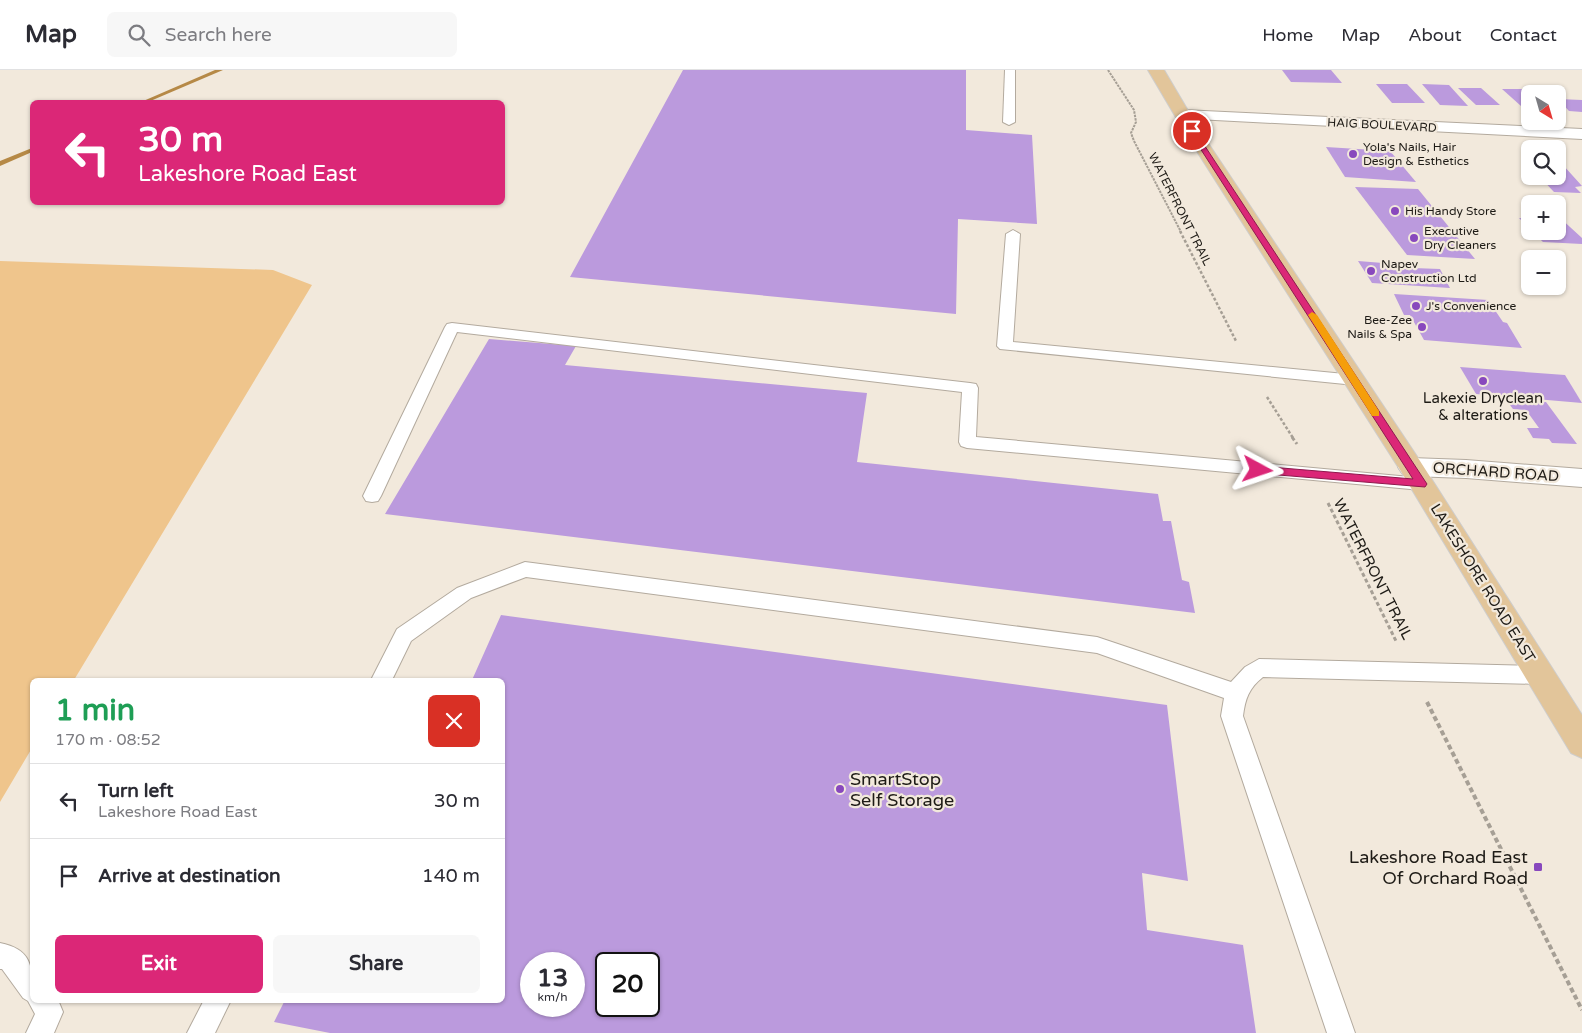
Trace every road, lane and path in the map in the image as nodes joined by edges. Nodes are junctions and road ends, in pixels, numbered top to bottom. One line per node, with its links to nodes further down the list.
1 (1010, 70): 5 (lane)
2 (1108, 70): 8 (path, WATERFRONT TRAIL)
3 (1156, 70): 4 (main road, LAKESHORE ROAD EAST)
4 (1183, 115): 6 (street, HAIG BOULEVARD); 9 (main road, LAKESHORE ROAD EAST)
5 (1010, 122)
6 (1582, 134)
7 (1013, 234): 9 (lane)
8 (1240, 349)
9 (1355, 380): 12 (main road, LAKESHORE ROAD EAST)
10 (1263, 391): 11 (path)
11 (1301, 450)
12 (1416, 475): 13 (street, ORCHARD ROAD); 15 (lane); 17 (main road, LAKESHORE ROAD EAST)
13 (1582, 478)
14 (1324, 494): 16 (path, WATERFRONT TRAIL)
15 (372, 496)
16 (1398, 644)
17 (1540, 675): 19 (lane); 21 (main road, LAKESHORE ROAD EAST)
18 (382, 678): 19 (lane)
19 (1235, 693): 29 (lane)
20 (1424, 696): 26 (path)
21 (1582, 743)
22 (0, 956): 23 (lane)
23 (30, 985)
24 (43, 1003): 27 (lane)
25 (216, 1003): 28 (lane)
26 (1582, 1010)
27 (40, 1033)
28 (201, 1033)
29 (1341, 1033)

